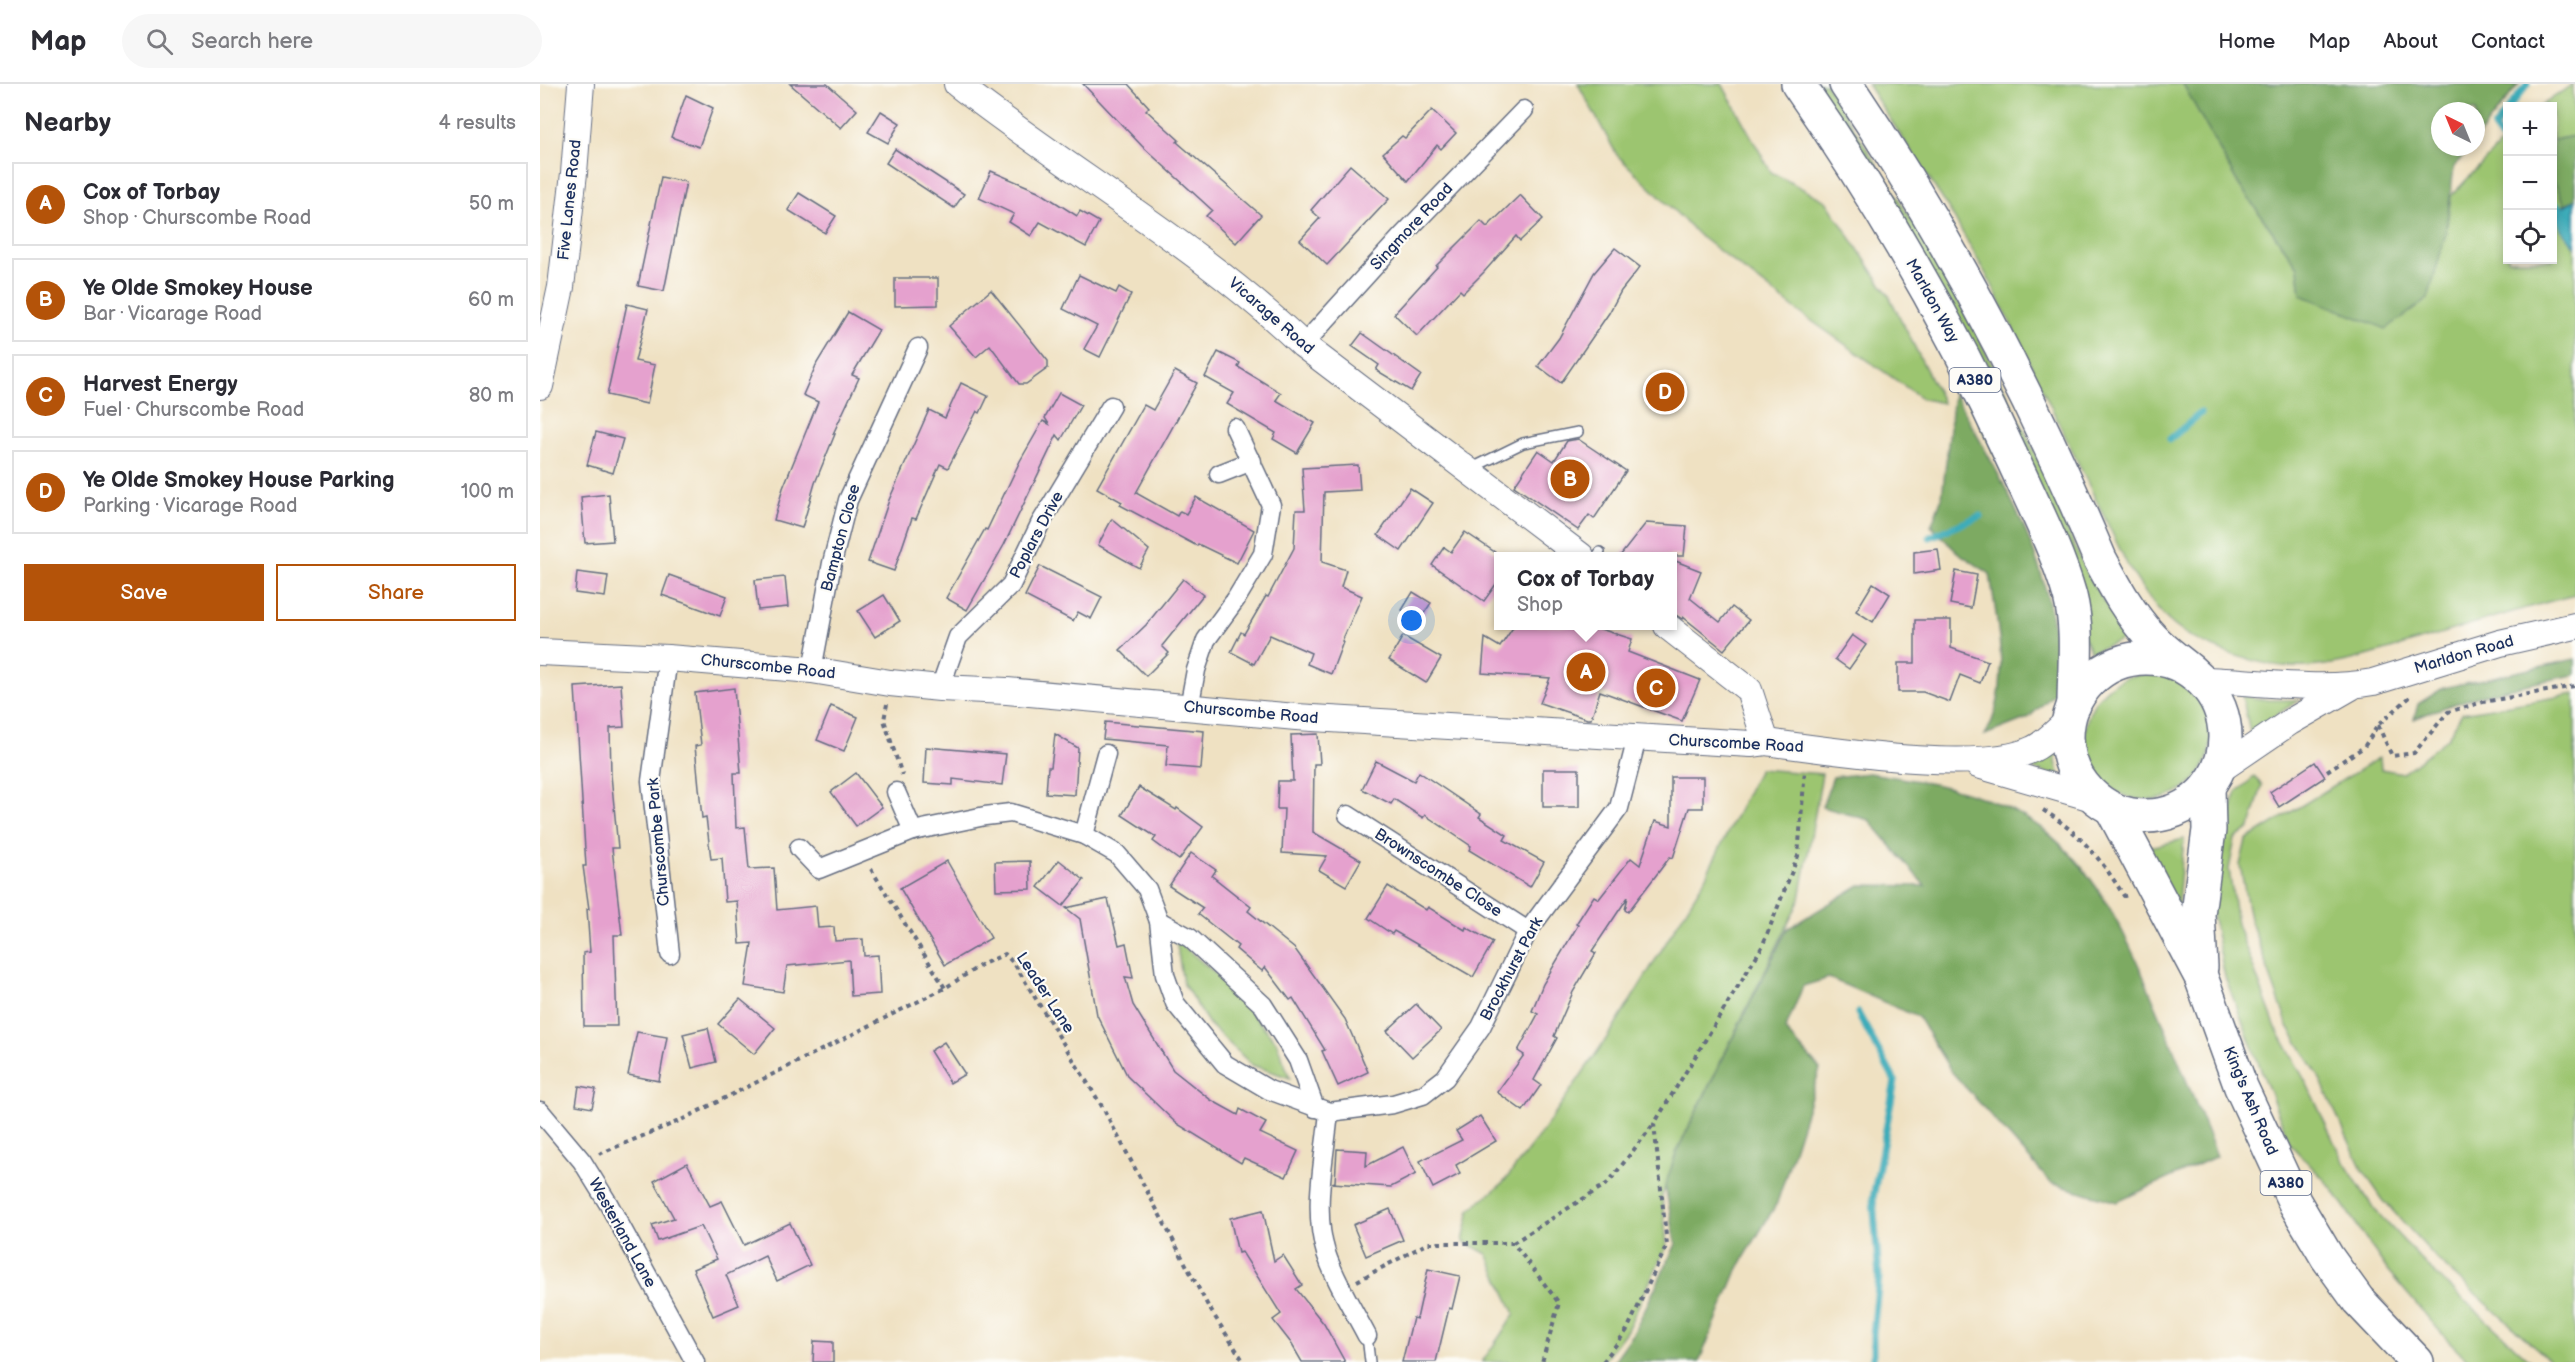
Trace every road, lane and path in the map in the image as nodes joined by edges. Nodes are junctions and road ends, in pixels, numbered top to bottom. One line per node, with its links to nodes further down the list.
1 (581, 84): 8 (street, Five Lanes Road)
2 (957, 84): 6 (street, Vicarage Road)
3 (1798, 84): 28 (highway, Marldon Way / A380)
4 (1846, 84): 21 (highway, A380)
5 (1524, 110): 6 (street, Singmore Road)
6 (1303, 345): 13 (street, Vicarage Road)
7 (918, 348): 20 (street, Bampton Close)
8 (540, 386)
9 (1111, 406): 25 (street, Poplars Drive)
10 (1235, 428): 12 (street)
11 (1578, 432): 13 (lane)
12 (1252, 460): 14 (street); 27 (street)
13 (1468, 470): 15 (street, Vicarage Road)
14 (1219, 474)
15 (1588, 552)
16 (2575, 626): 23 (street, Marldon Road)
17 (1672, 630): 31 (street)
18 (540, 652): 19 (street, Churscombe Road)
19 (668, 658): 20 (street, Churscombe Road); 48 (street, Churscombe Park)
20 (812, 670): 22 (street, Churscombe Road)
21 (2197, 676): 23 (street, Marldon Road); 28 (highway); 36 (highway)
22 (890, 683): 25 (street, Churscombe Road); 37 (path)
23 (2354, 685): 36 (street, Marldon Road)
24 (2575, 686): 29 (path)
25 (940, 688): 27 (street, Churscombe Road)
26 (2413, 695): 29 (path)
27 (1189, 708): 30 (street, Churscombe Road)
28 (2071, 713): 34 (street, Churscombe Road); 38 (highway)
29 (2378, 725): 35 (path)
30 (1637, 738): 31 (street, Churscombe Road); 47 (street, Brockhurst Park)
31 (1766, 742): 32 (street, Churscombe Road)
32 (1812, 748): 34 (street, Churscombe Road); 53 (path)
33 (1106, 754): 42 (street)
34 (1963, 761): 38 (street, Churscombe Road)
35 (2327, 771)
36 (2213, 779): 38 (highway); 49 (highway, King's Ash Road / A380)
37 (896, 792): 41 (street)
38 (2104, 804): 45 (highway, King's Ash Road / A380)
39 (2034, 806): 45 (path)
40 (1348, 815): 47 (street, Brownscombe Close)
41 (913, 831): 42 (street, Brockhurst Park); 44 (street, Brockhurst Park)
42 (1084, 835): 46 (street, Brockhurst Park)
43 (799, 848): 44 (street, Brockhurst Park)
44 (860, 851): 50 (path)
45 (2153, 887): 49 (highway, King's Ash Road / A380)
46 (1159, 921): 51 (street); 51 (street, Brockhurst Park)
47 (1528, 931): 51 (street, Brockhurst Park)
48 (670, 954)
49 (2201, 977): 63 (highway, King's Ash Road / A380)
50 (945, 988): 54 (path, Leader Lane); 59 (path, Leader Lane)
51 (1322, 1110): 56 (street)
52 (540, 1111): 54 (street, Westerland Lane)
53 (1654, 1124): 55 (path); 62 (path)
54 (582, 1161): 58 (street, Westerland Lane)
55 (1513, 1243): 56 (path); 61 (path)
56 (1343, 1289): 57 (street)
57 (1367, 1335): 60 (lane)
58 (695, 1362)
59 (1244, 1362)
60 (1370, 1362)
61 (1542, 1362)
62 (1603, 1362)
63 (2417, 1362)

